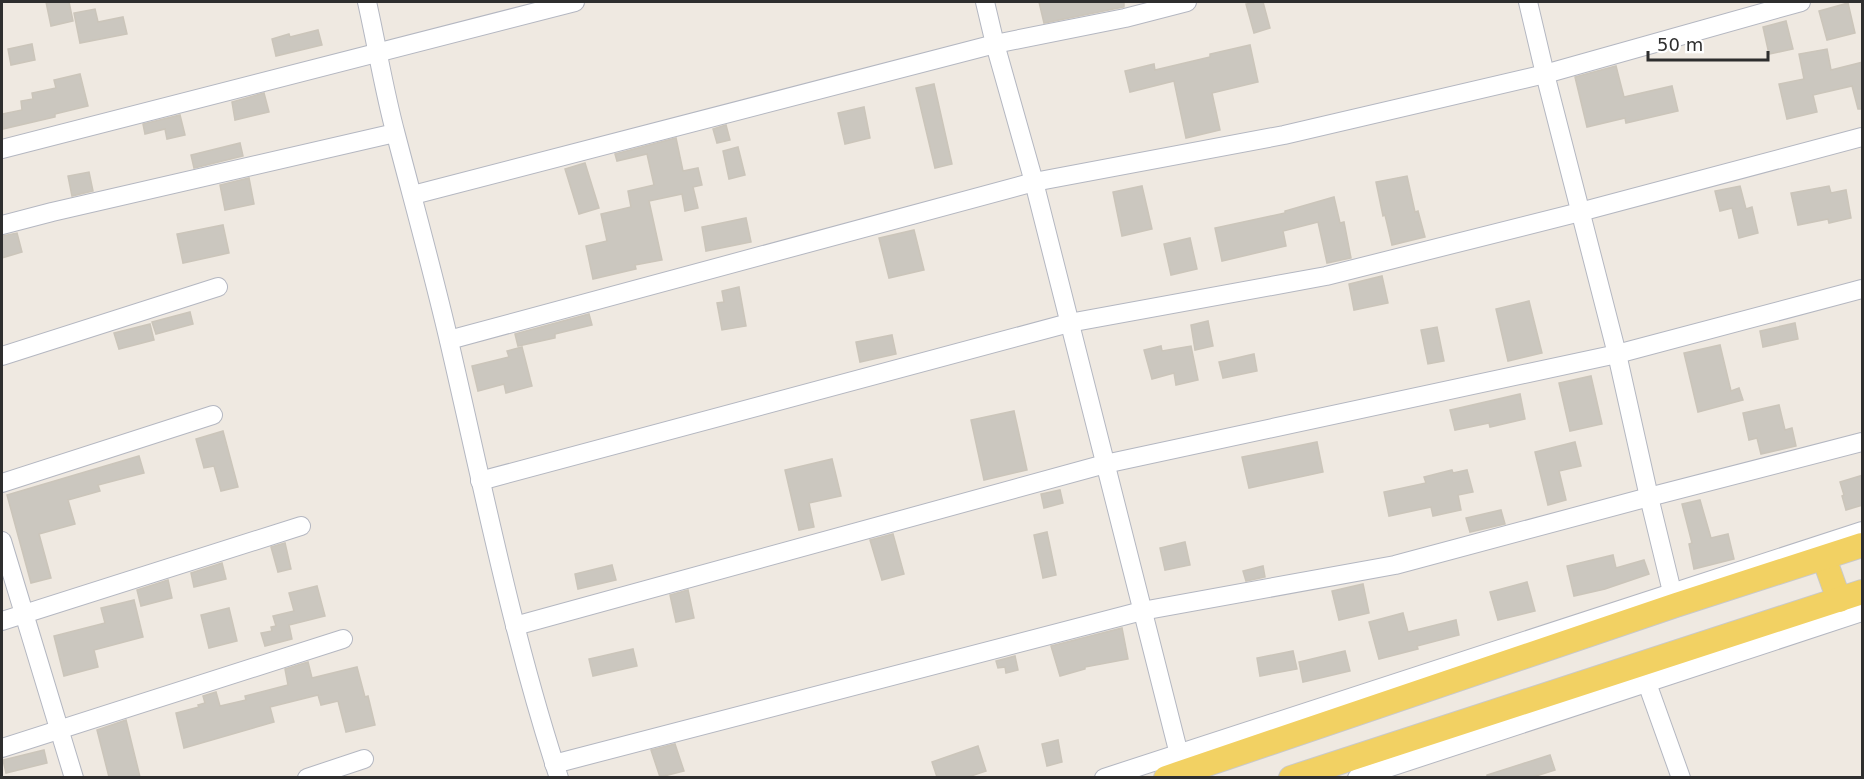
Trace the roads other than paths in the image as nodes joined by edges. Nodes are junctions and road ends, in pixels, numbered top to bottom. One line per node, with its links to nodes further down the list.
1 (367, 2): 8 (street)
2 (575, 2): 8 (street)
3 (985, 2): 7 (street)
4 (1187, 2): 7 (street)
5 (1528, 2): 9 (street)
6 (1801, 2): 9 (street)
7 (994, 44): 13 (street); 14 (street)
8 (379, 53): 10 (street); 12 (street)
9 (1545, 74): 13 (street); 15 (street)
10 (395, 133): 14 (street); 16 (street)
11 (1863, 137): 15 (street)
12 (2, 149)
13 (1034, 182): 19 (street); 20 (street)
14 (413, 195): 20 (street)
15 (1580, 212): 19 (street); 21 (street)
16 (2, 225)
17 (218, 287): 22 (street)
18 (1863, 289): 21 (street)
19 (1069, 323): 25 (street); 26 (street)
20 (449, 340): 26 (street)
21 (1617, 354): 25 (street); 28 (street)
22 (2, 356)
23 (213, 415): 27 (street)
24 (1863, 442): 28 (street)
25 (1105, 464): 37 (street); 41 (street)
26 (480, 481): 41 (street)
27 (2, 483)
28 (1649, 497): 35 (street); 37 (street)
29 (301, 526): 39 (street)
30 (1863, 531): 35 (street)
31 (2, 541): 39 (street)
32 (1863, 545): 33 (main road)
33 (1824, 558): 35 (main road); 36 (main road)
34 (1863, 592): 36 (main road)
35 (1674, 599): 47 (main road)
36 (1839, 600): 43 (main road)
37 (1142, 611): 47 (street); 48 (street)
38 (1863, 612): 43 (street)
39 (24, 614): 40 (street); 44 (street)
40 (2, 621)
41 (516, 626): 48 (street)
42 (343, 639): 44 (street)
43 (1644, 673): 52 (main road); 53 (street); 54 (street)
44 (60, 730): 45 (street); 49 (street)
45 (2, 748)
46 (364, 759): 50 (street)
47 (1178, 770): 51 (street)
48 (557, 771)
49 (74, 777)
50 (307, 777)
51 (1104, 777)
52 (1291, 777)
53 (1357, 777)
54 (1681, 777)

